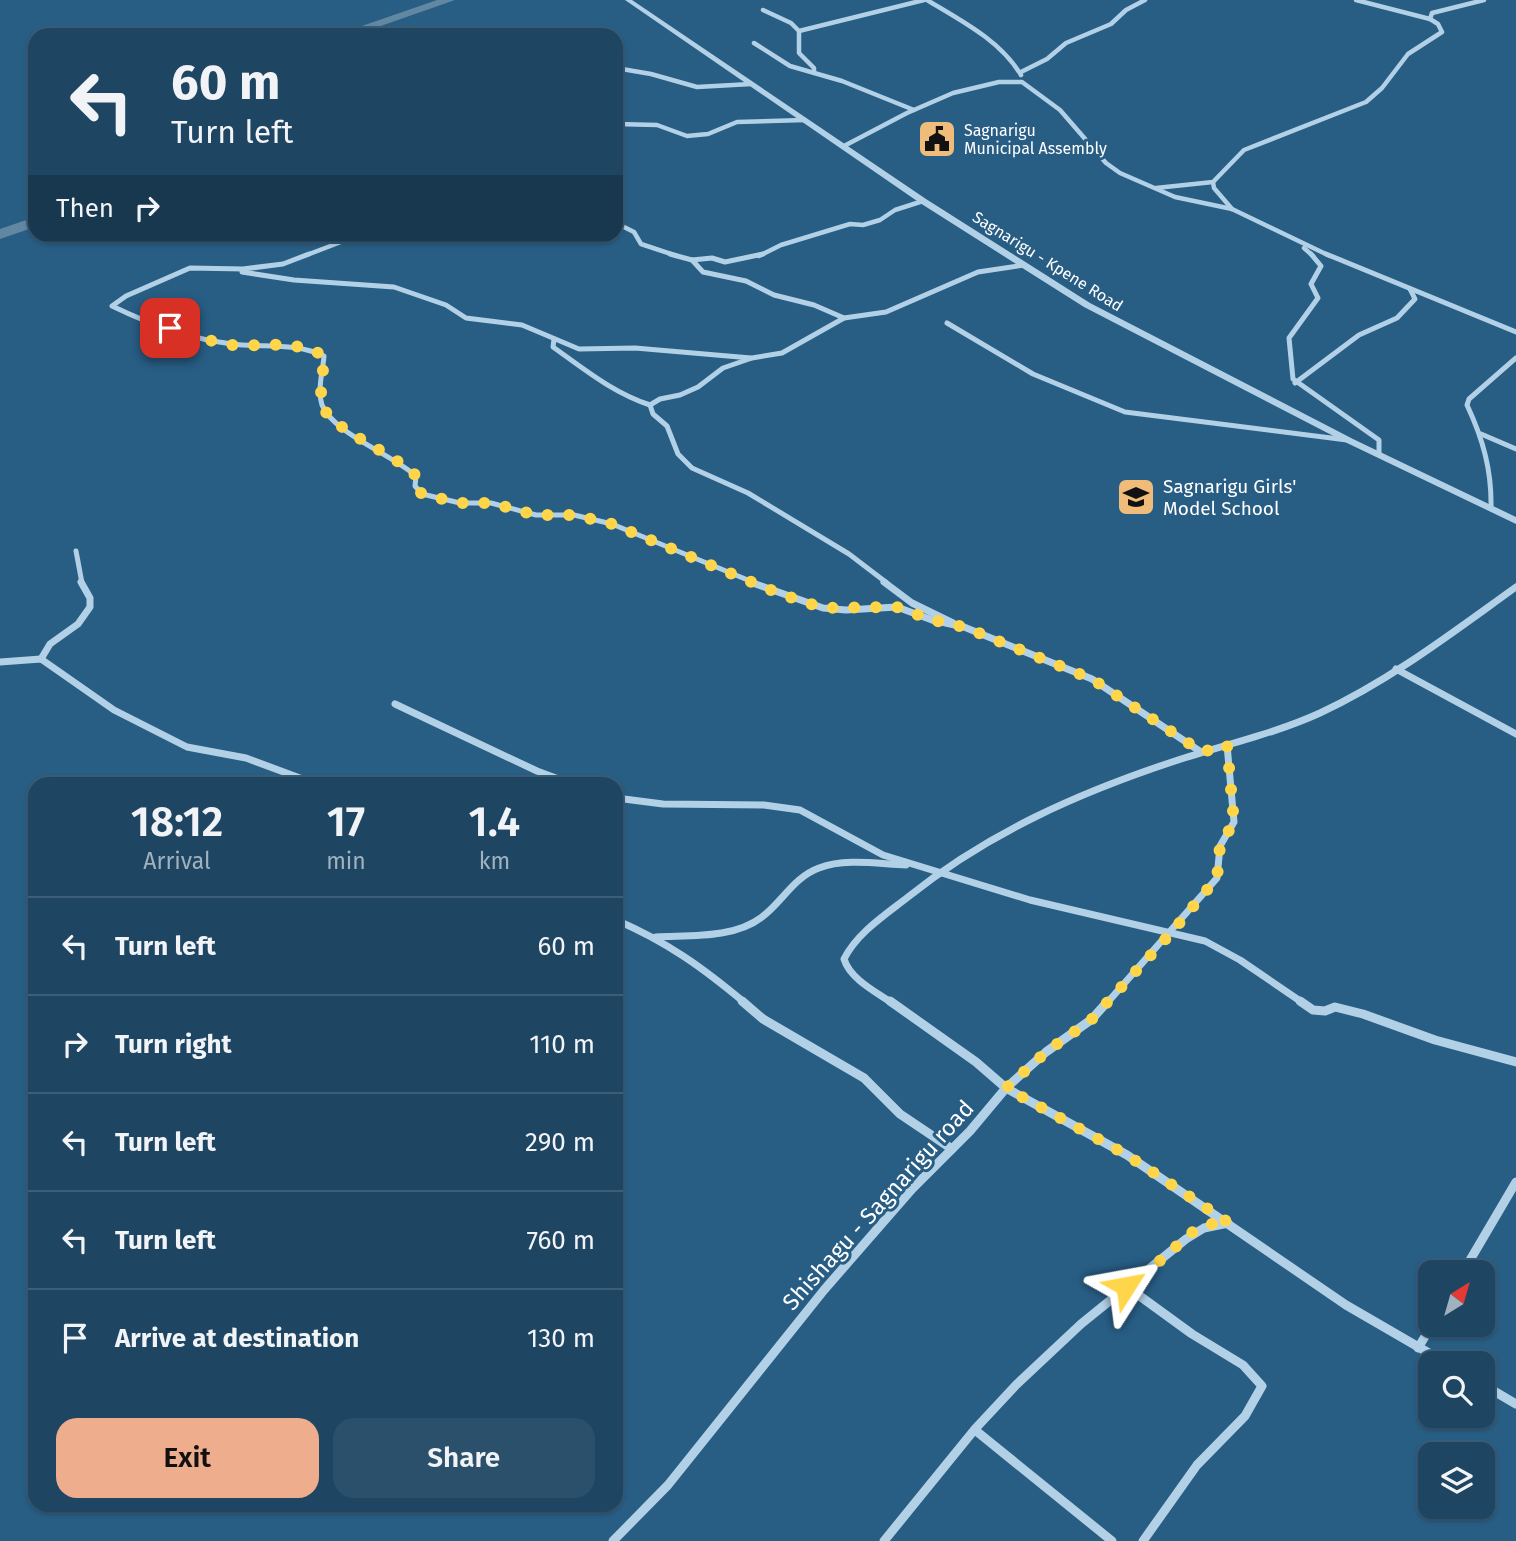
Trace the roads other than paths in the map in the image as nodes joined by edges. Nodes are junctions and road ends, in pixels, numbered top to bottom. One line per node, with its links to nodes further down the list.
1 (628, 0): 14 (street, Sagnarigu - Kpene Road)
2 (925, 0): 8 (street); 11 (street)
3 (1145, 0): 11 (street)
4 (1356, 0): 7 (street)
5 (1484, 0): 7 (street)
6 (762, 10): 8 (street)
7 (1430, 19): 19 (street)
8 (799, 31): 12 (street)
9 (754, 43): 12 (street)
10 (623, 69): 14 (street)
11 (1021, 72): 13 (street)
12 (814, 73): 15 (street)
13 (1022, 82): 15 (street); 21 (street)
14 (751, 84): 16 (street, Sagnarigu - Kpene Road)
15 (914, 110): 18 (street)
16 (805, 120): 17 (street); 18 (street, Sagnarigu - Kpene Road)
17 (623, 124)
18 (844, 146): 23 (street, Sagnarigu - Kpene Road)
19 (1213, 182): 20 (street); 24 (street)
20 (1198, 184): 21 (street); 22 (street)
21 (1155, 188): 22 (street)
22 (1182, 199): 24 (street)
23 (923, 201): 28 (street); 29 (street, Sagnarigu - Kpene Road)
24 (1232, 209): 27 (street)
25 (623, 226): 28 (street)
26 (341, 242): 30 (street)
27 (1298, 243): 31 (street); 38 (street)
28 (692, 260): 32 (street)
29 (1024, 265): 32 (street); 41 (street, Sagnarigu - Kpene Road)
30 (225, 269): 35 (street); 48 (street)
31 (1409, 288): 34 (street); 38 (street)
32 (844, 318): 36 (street)
33 (947, 323): 41 (street)
34 (1516, 332)
35 (554, 339): 36 (street); 39 (street)
36 (752, 358): 39 (street)
37 (1516, 359): 40 (street)
38 (1295, 383): 43 (street)
39 (650, 405): 48 (street)
40 (1480, 433): 42 (street); 44 (street)
41 (1350, 441): 43 (street, Sagnarigu - Kpene Road)
42 (1516, 449)
43 (1379, 453): 44 (street, Sagnarigu - Kpene Road)
44 (1491, 509): 45 (street, Sagnarigu - Kpene Road)
45 (1516, 520)
46 (76, 551): 49 (street)
47 (1516, 587): 51 (street)
48 (956, 625): 55 (street)
49 (41, 659): 50 (street); 56 (street)
50 (0, 662)
51 (1396, 668): 53 (street); 54 (street)
52 (394, 704): 57 (street)
53 (1516, 734)
54 (1227, 745): 55 (street); 64 (street, Shishagu - Sagnarigu road)
55 (1202, 752): 60 (street)
56 (297, 777)
57 (553, 777)
58 (623, 799): 59 (street)
59 (914, 865): 60 (street); 65 (street)
60 (939, 872): 64 (street); 67 (street)
61 (623, 924): 62 (street)
62 (626, 925): 63 (street); 65 (street)
63 (623, 926)
64 (1171, 933): 66 (street); 67 (street, Shishagu - Sagnarigu road)
65 (656, 937): 68 (street)
66 (1516, 1062)
67 (1006, 1088): 68 (street, Shishagu - Sagnarigu road); 70 (street)
68 (952, 1149): 79 (street, Shishagu - Sagnarigu road)
69 (1516, 1182): 71 (street)
70 (1229, 1223): 72 (street); 74 (street)
71 (1470, 1260)
72 (1126, 1286): 78 (street); 82 (street)
73 (1425, 1337): 74 (street)
74 (1418, 1348): 75 (street)
75 (1424, 1351)
76 (1495, 1392): 77 (street)
77 (1516, 1404)
78 (975, 1430): 80 (street); 81 (street)
79 (613, 1541)
80 (884, 1541)
81 (1112, 1541)
82 (1143, 1541)

